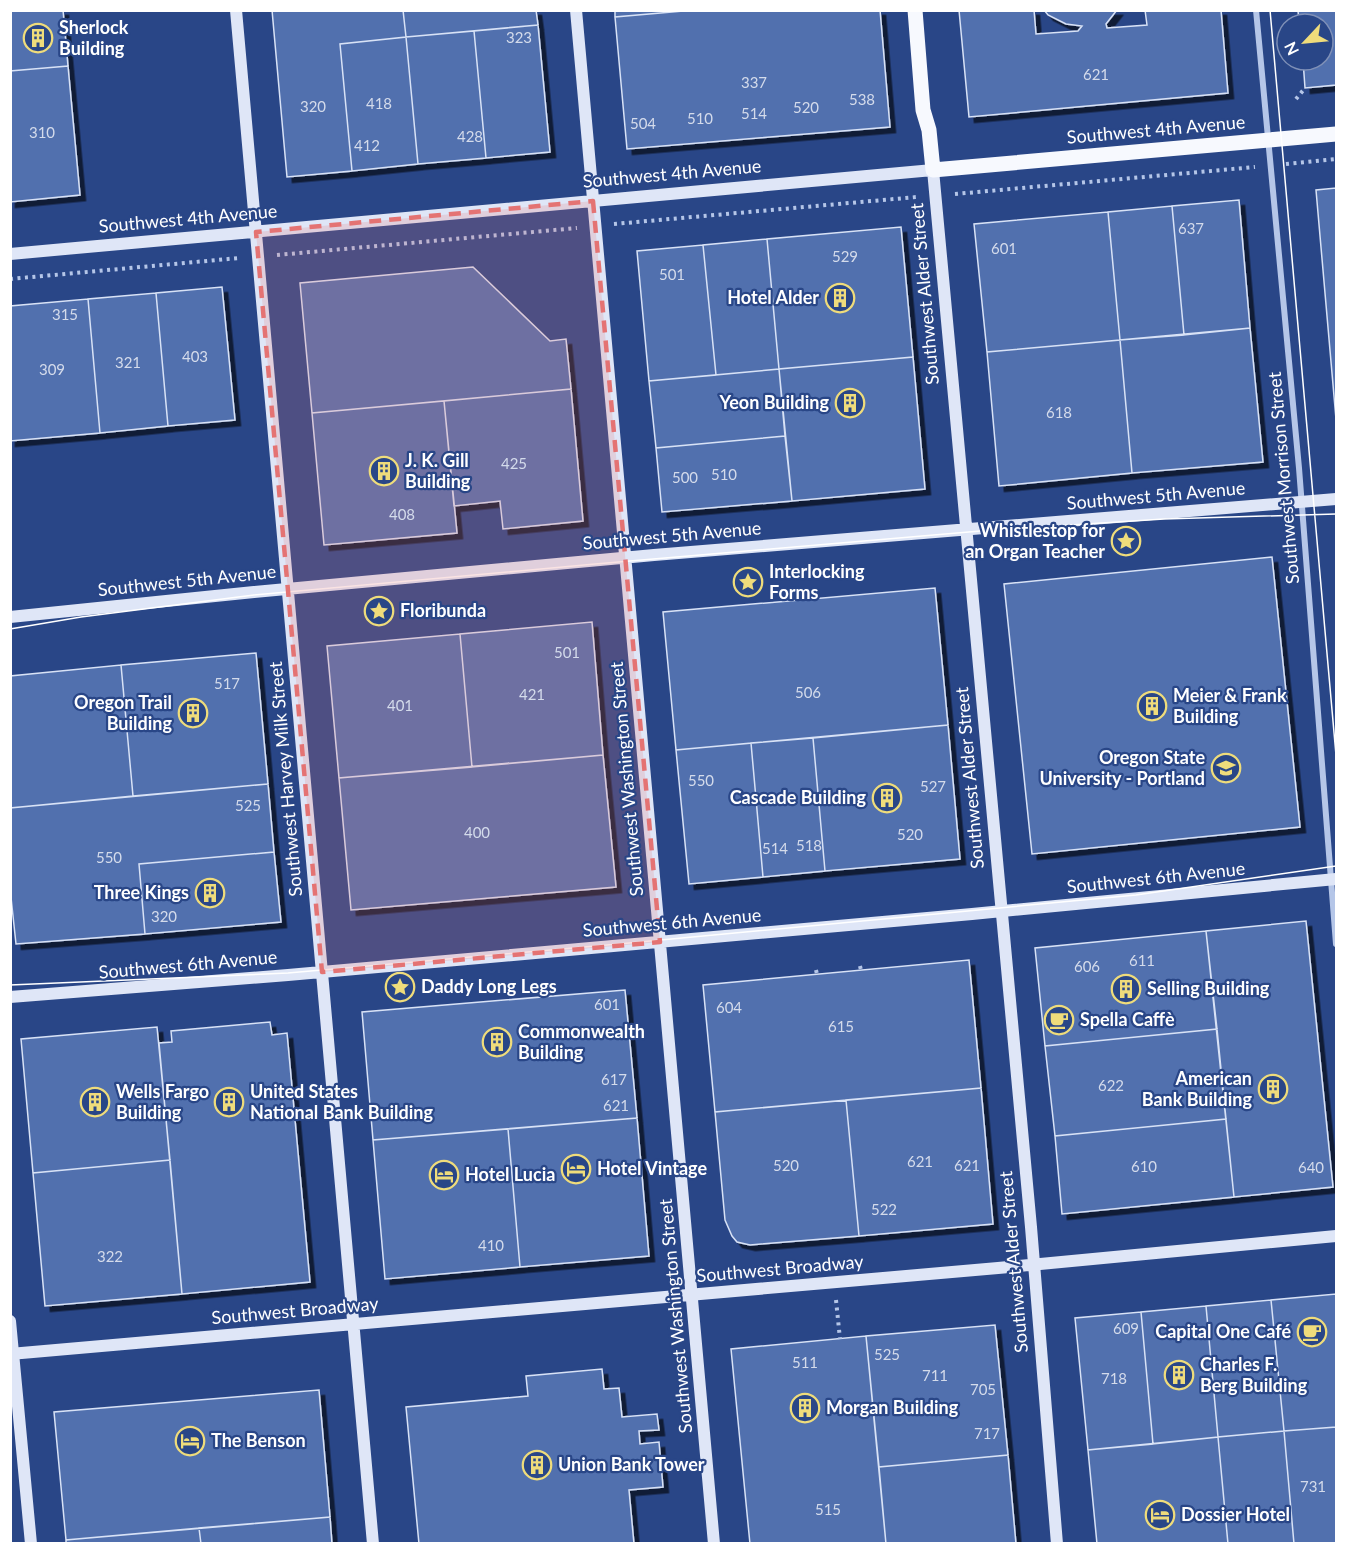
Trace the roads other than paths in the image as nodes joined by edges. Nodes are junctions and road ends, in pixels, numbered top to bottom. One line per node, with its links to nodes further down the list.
1 (236, 10): 9 (main road, Southwest Harvey Milk Street)
2 (576, 10): 8 (main road, Southwest Washington Street)
3 (915, 10): 7 (main road, Southwest Alder Street)
4 (1256, 10): 6 (street, Southwest Morrison Street)
5 (1336, 134): 6 (main road, Southwest 4th Avenue)
6 (1267, 140): 7 (main road, Southwest 4th Avenue); 12 (street, Southwest Morrison Street)
7 (933, 170): 8 (main road, Southwest 4th Avenue); 13 (main road, Southwest Alder Street)
8 (593, 201): 9 (main road, Southwest 4th Avenue); 14 (main road, Southwest Washington Street)
9 (256, 232): 10 (main road, Southwest 4th Avenue); 15 (main road, Southwest Harvey Milk Street)
10 (10, 254)
11 (1336, 499): 12 (main road, Southwest 5th Avenue)
12 (1302, 502): 13 (main road, Southwest 5th Avenue); 17 (street, Southwest Morrison Street)
13 (966, 529): 14 (main road, Southwest 5th Avenue); 18 (main road, Southwest Alder Street)
14 (625, 558): 15 (main road, Southwest 5th Avenue); 19 (main road, Southwest Washington Street)
15 (287, 589): 16 (main road, Southwest 5th Avenue); 21 (main road, Southwest Harvey Milk Street)
16 (10, 617)
17 (1333, 879): 18 (main road, Southwest 6th Avenue); 20 (street, Southwest Morrison Street)
18 (1001, 912): 19 (main road, Southwest 6th Avenue); 24 (main road, Southwest Alder Street)
19 (660, 942): 21 (main road, Southwest 6th Avenue); 25 (main road, Southwest Washington Street)
20 (1336, 944)
21 (322, 972): 22 (main road, Southwest 6th Avenue); 27 (main road, Southwest Harvey Milk Street)
22 (10, 997)
23 (1336, 1236): 24 (main road, Southwest Broadway)
24 (1034, 1264): 25 (main road, Southwest Broadway); 32 (main road, Southwest Alder Street)
25 (692, 1294): 27 (main road, Southwest Broadway); 31 (main road, Southwest Washington Street)
26 (10, 1321): 28 (main road)
27 (353, 1324): 28 (main road, Southwest Broadway); 30 (main road, Southwest Harvey Milk Street)
28 (12, 1354): 29 (main road)
29 (31, 1544)
30 (373, 1544)
31 (714, 1544)
32 (1057, 1544)

